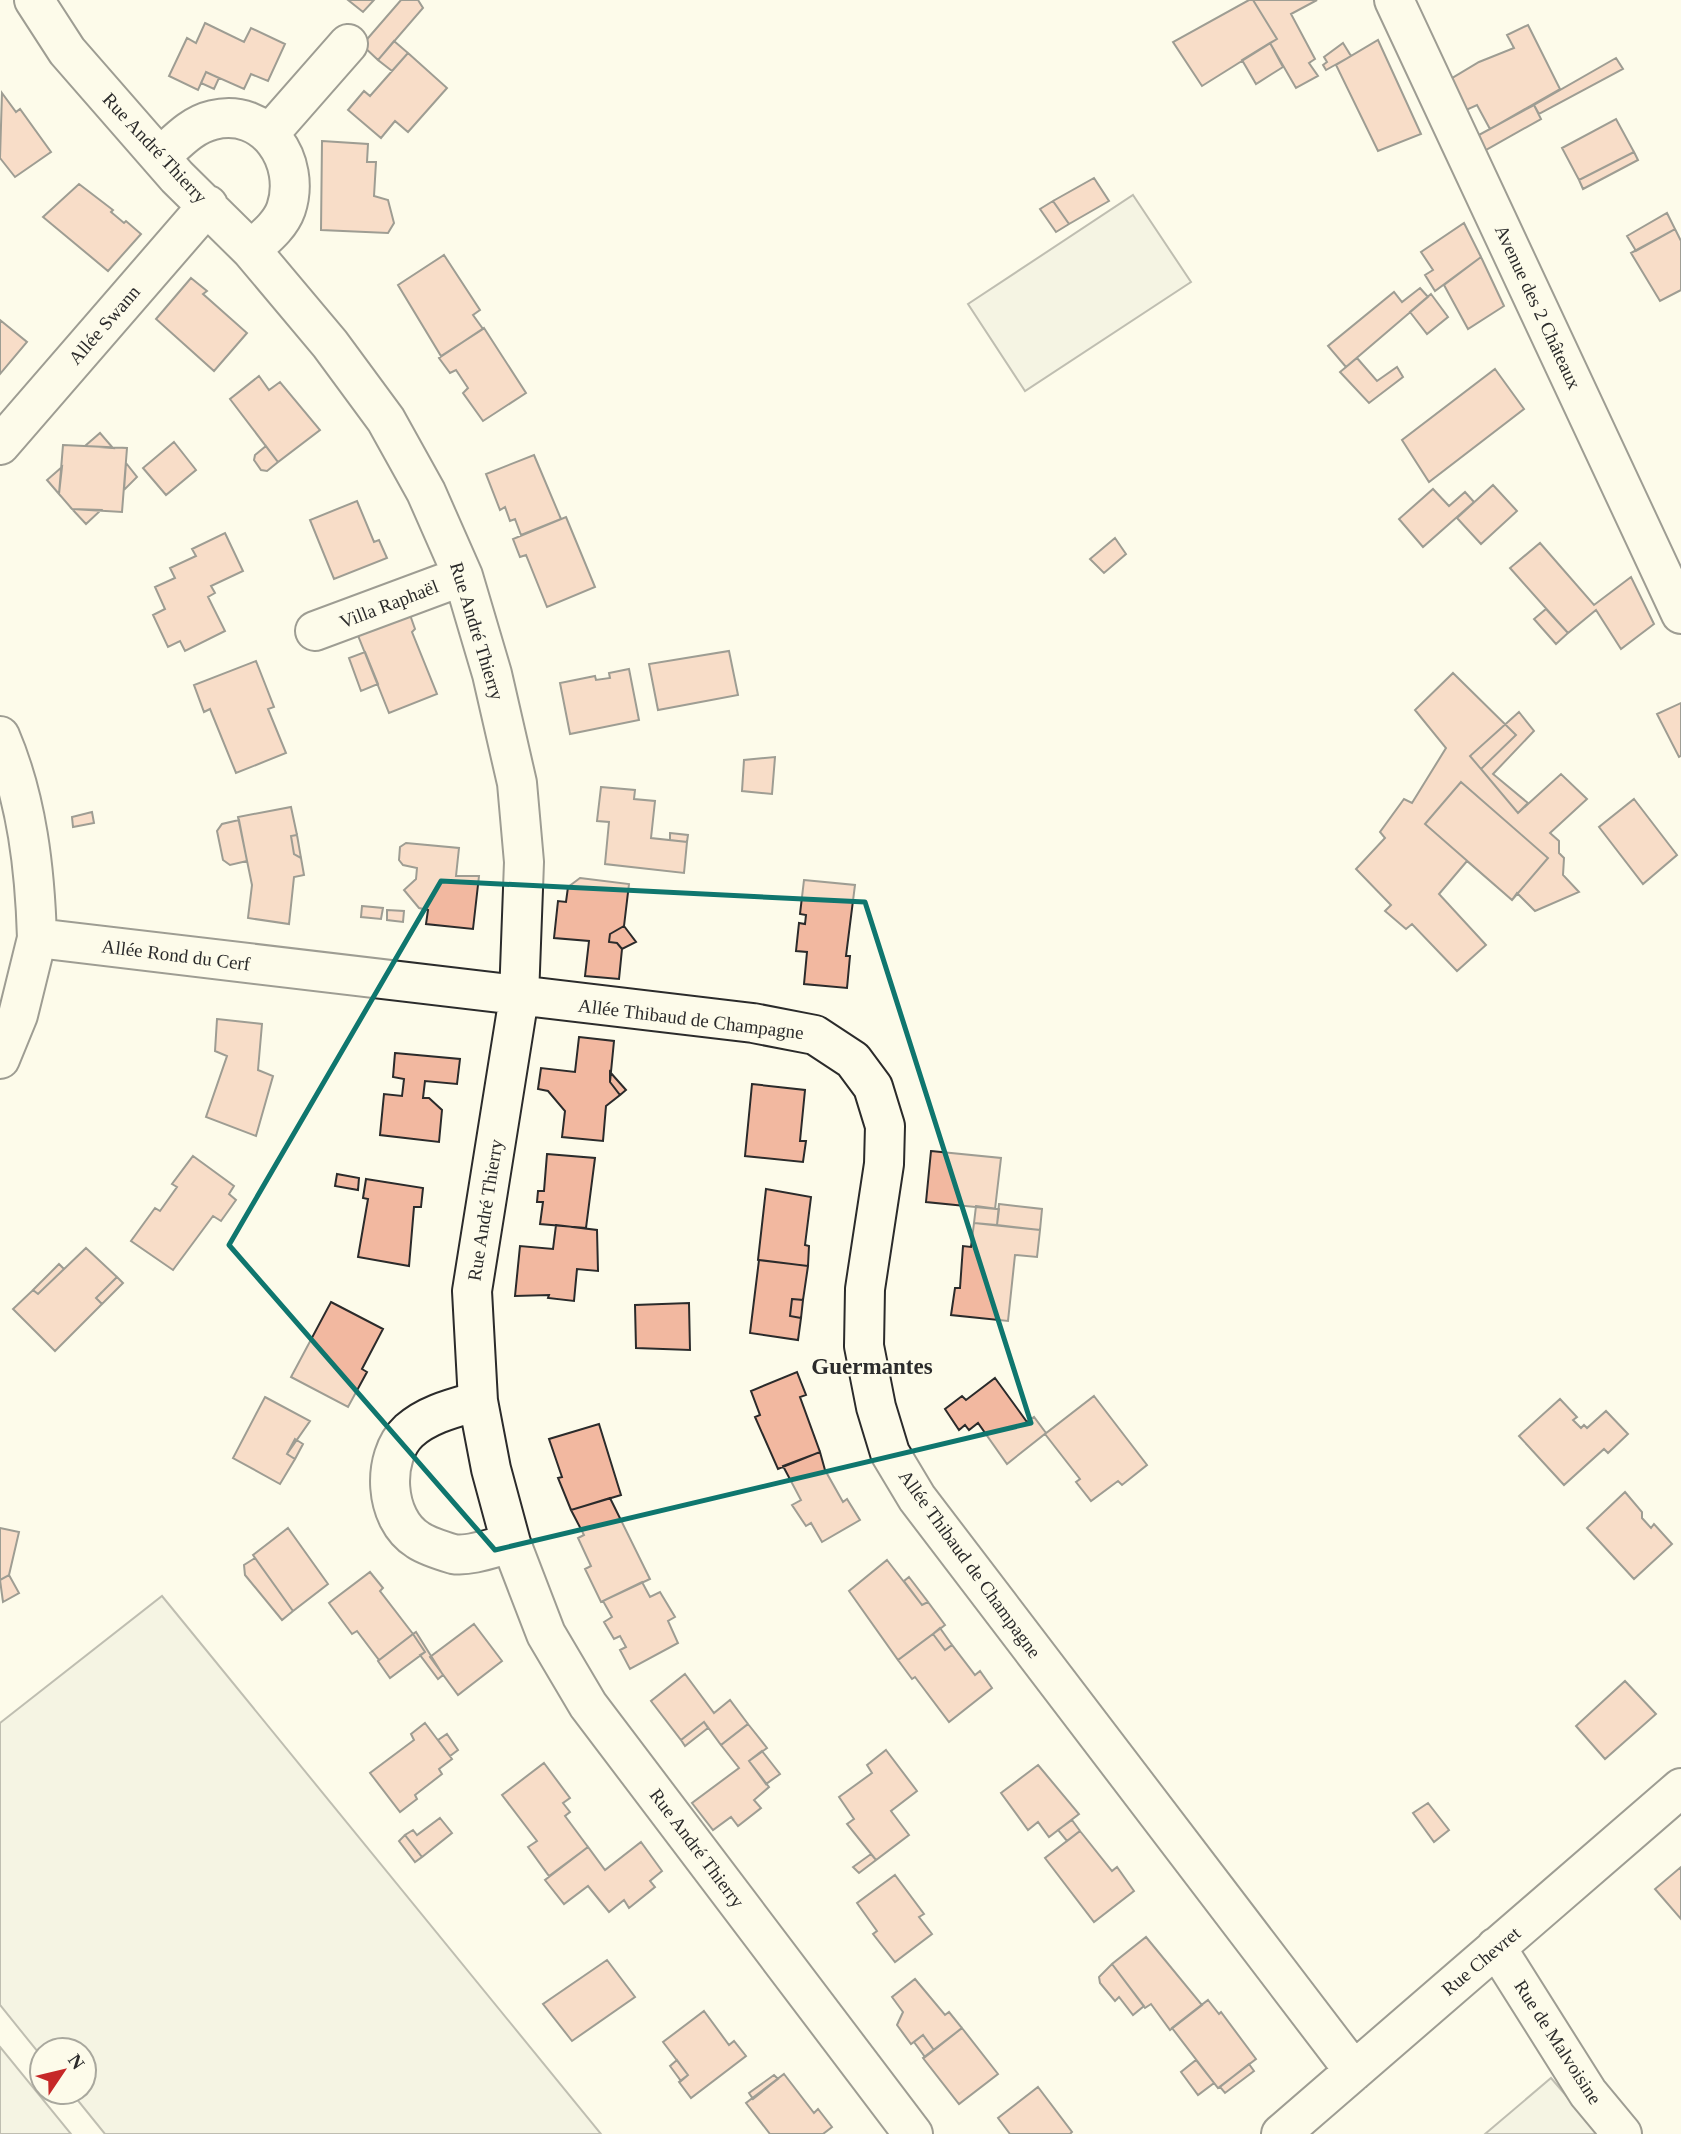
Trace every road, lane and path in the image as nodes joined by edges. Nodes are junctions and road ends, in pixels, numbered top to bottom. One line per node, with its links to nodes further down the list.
1 (34, 0): 5 (street, Rue André Thierry)
2 (1394, 0): 10 (street, Avenue des 2 Châteaux)
3 (348, 44): 4 (street)
4 (269, 134): 5 (street); 7 (street)
5 (160, 157): 6 (street, Rue André Thierry)
6 (208, 205): 7 (street, Rue André Thierry); 8 (street, Allée Swann)
7 (251, 250): 9 (street, Rue André Thierry)
8 (0, 445)
9 (463, 576): 11 (street, Villa Raphaël); 14 (street, Rue André Thierry)
10 (1681, 614)
11 (314, 631)
12 (0, 736): 13 (street)
13 (37, 938): 14 (street, Allée Rond du Cerf); 15 (street)
14 (519, 997): 16 (street, Rue André Thierry); 20 (street, Allée Thibaud de Champagne)
15 (0, 1059)
16 (478, 1401): 17 (street, Rue André Thierry); 17 (street)
17 (511, 1544): 21 (street, Rue André Thierry)
18 (1681, 1788): 19 (street, Rue Chevret)
19 (1496, 1947): 20 (street, Rue Chevret); 23 (street, Rue de Malvoisine)
20 (1354, 2071): 22 (street, Rue Chevret)
21 (913, 2134)
22 (1281, 2134)
23 (1622, 2134)

